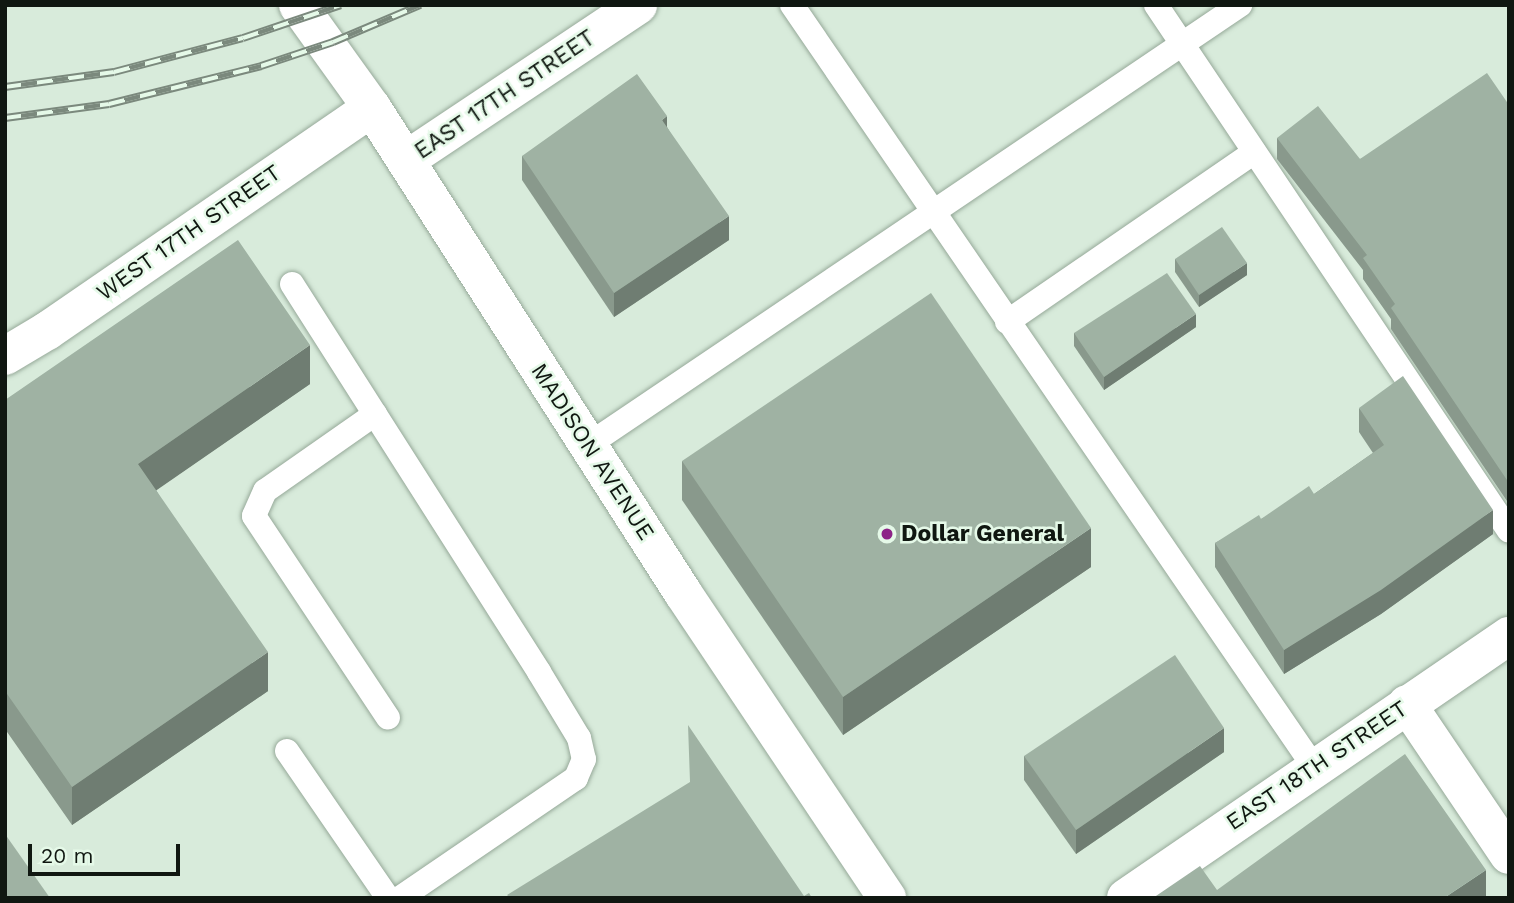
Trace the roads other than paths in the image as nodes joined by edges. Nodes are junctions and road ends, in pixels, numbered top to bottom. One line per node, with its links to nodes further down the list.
1 (298, 5): 7 (street, MADISON AVENUE)
2 (638, 5): 9 (street, EAST 17TH STREET)
3 (792, 5): 10 (lane)
4 (1156, 5): 6 (lane)
5 (1240, 5): 6 (lane)
6 (1182, 44): 8 (lane); 10 (lane)
7 (372, 107): 9 (street, MADISON AVENUE); 13 (street, WEST 17TH STREET)
8 (1254, 152): 12 (lane); 16 (lane)
9 (406, 160): 15 (street, MADISON AVENUE)
10 (932, 214): 12 (lane); 15 (lane)
11 (292, 284): 14 (lane)
12 (1007, 322): 21 (lane)
13 (5, 356)
14 (375, 414): 19 (lane); 24 (lane)
15 (589, 445): 25 (street, MADISON AVENUE)
16 (1509, 531)
17 (1509, 636): 18 (street, EAST 18TH STREET)
18 (1407, 704): 21 (street, EAST 18TH STREET); 22 (street)
19 (388, 718)
20 (287, 751): 23 (lane)
21 (1314, 767): 26 (street, EAST 18TH STREET)
22 (1509, 855)
23 (388, 898)
24 (400, 898)
25 (887, 898)
26 (1126, 898)

